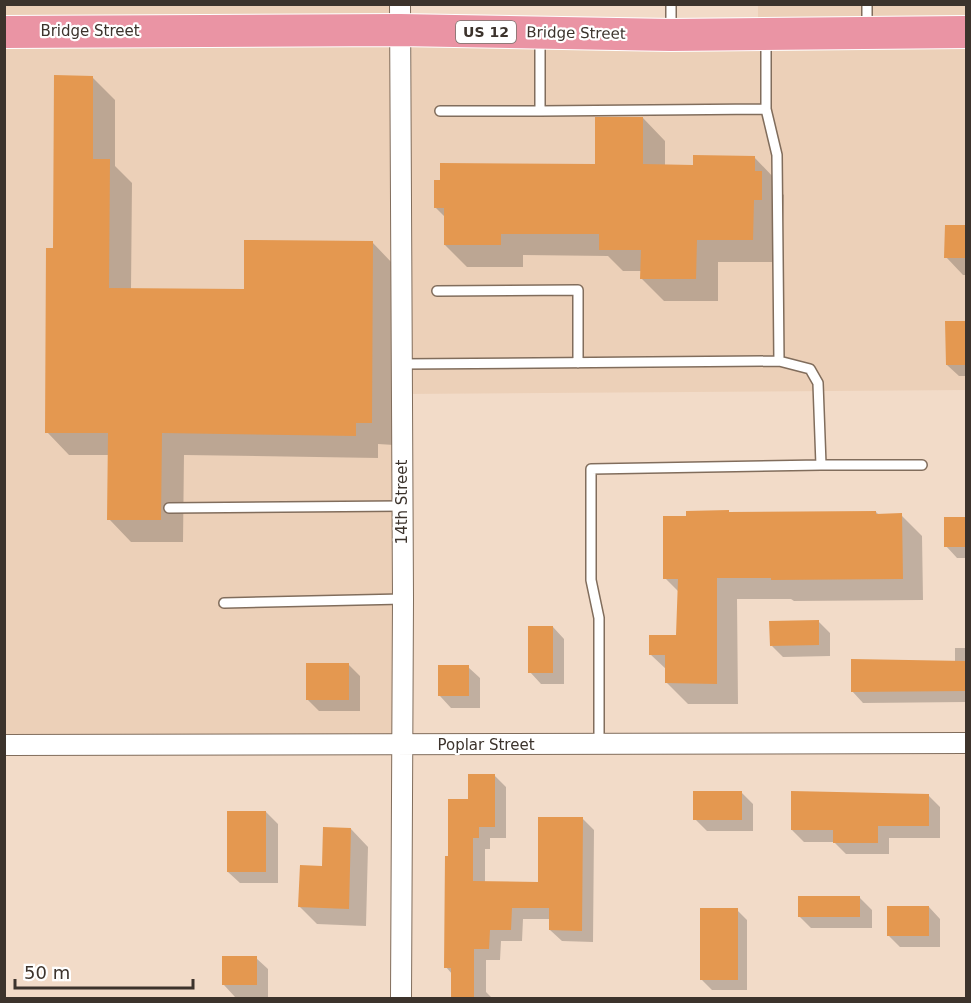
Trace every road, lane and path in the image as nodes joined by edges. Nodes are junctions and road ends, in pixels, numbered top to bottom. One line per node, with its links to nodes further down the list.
1 (671, 4): 8 (lane)
2 (400, 17): 4 (highway, Bridge Street / US 12); 6 (highway, Bridge Street / US 12); 15 (street, 14th Street)
3 (867, 19): 5 (highway, Bridge Street / US 12); 7 (highway, Bridge Street / US 12)
4 (4, 32)
5 (966, 32)
6 (540, 33): 8 (highway, Bridge Street / US 12); 11 (lane)
7 (766, 34): 8 (highway, Bridge Street / US 12); 9 (lane)
8 (670, 35)
9 (766, 109): 11 (lane); 13 (lane)
10 (440, 111): 11 (lane)
11 (540, 111)
12 (437, 291): 14 (lane)
13 (779, 361): 14 (lane); 16 (lane)
14 (578, 363): 15 (lane)
15 (402, 364): 18 (street, 14th Street)
16 (821, 465): 17 (lane); 24 (lane)
17 (922, 465)
18 (402, 506): 19 (lane); 20 (street, 14th Street)
19 (169, 508)
20 (403, 599): 21 (lane); 25 (street, 14th Street)
21 (224, 603)
22 (966, 743): 24 (street, Poplar Street)
23 (4, 745): 25 (street, Poplar Street)
24 (599, 745): 25 (street, Poplar Street)
25 (401, 746): 26 (street, 14th Street)
26 (401, 999)

